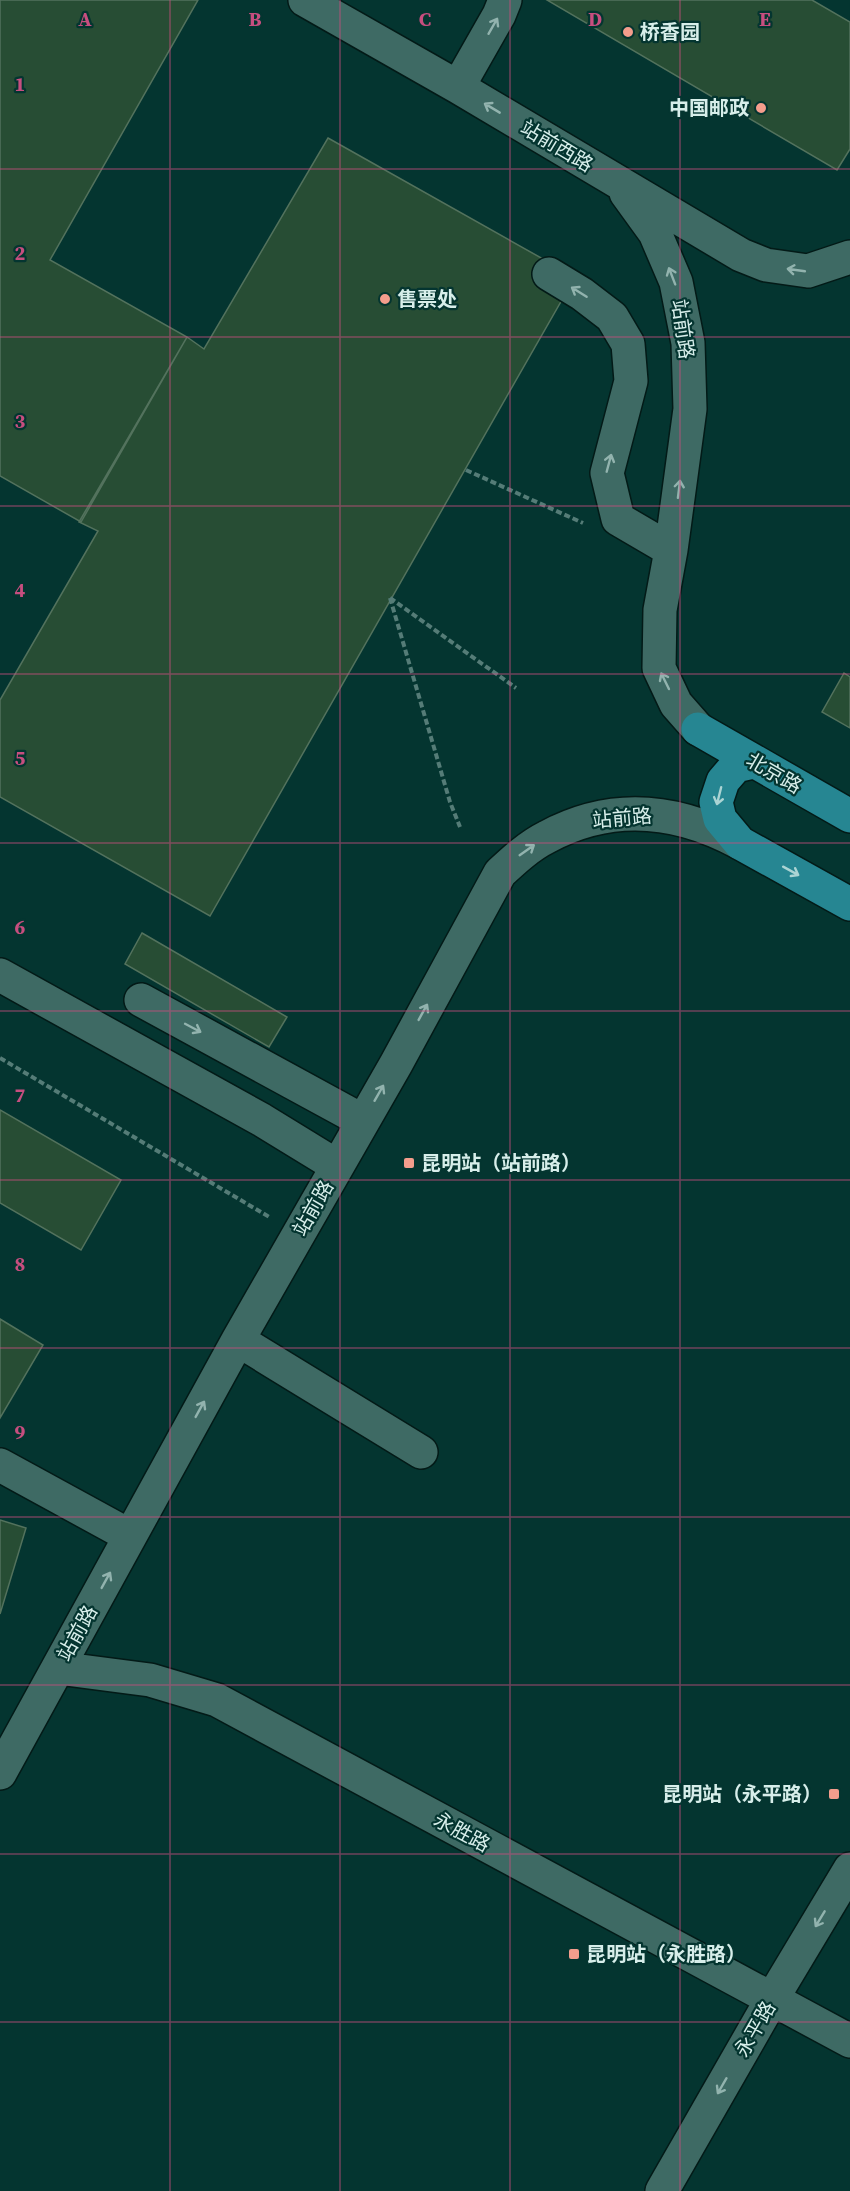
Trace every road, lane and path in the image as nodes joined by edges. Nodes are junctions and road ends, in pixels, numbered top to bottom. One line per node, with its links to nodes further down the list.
1 (305, 0): 3 (street, 站前西路)
2 (505, 0): 3 (street, one-way to 2)
3 (458, 87): 4 (street, 站前西路, one-way to 3)
4 (619, 183): 5 (street, 站前西路, one-way to 4); 9 (street, 站前路, one-way to 4)
5 (850, 257)
6 (549, 274): 9 (street, one-way to 6)
7 (466, 470): 8 (path)
8 (584, 524)
9 (671, 550): 11 (street, 站前路, one-way to 9)
10 (516, 688): 14 (path)
11 (698, 729): 12 (main road, 北京路)
12 (754, 762): 13 (main road, 北京路); 15 (main road, one-way to 15)
13 (850, 816)
14 (460, 827)
15 (740, 843): 16 (main road, one-way to 16); 20 (street, 站前路, one-way to 15)
16 (850, 904)
17 (0, 975): 21 (street)
18 (141, 1000): 20 (street, one-way to 20)
19 (0, 1058): 22 (path)
20 (363, 1121): 21 (street, 站前路)
21 (337, 1166): 22 (street, 站前路)
22 (298, 1234): 23 (street, 站前路)
23 (238, 1340): 24 (street); 26 (street, 站前路, one-way to 23)
24 (421, 1452)
25 (0, 1465): 26 (street)
26 (130, 1536): 27 (street, 站前路, one-way to 26)
27 (58, 1668): 28 (street, 站前路); 30 (street, 永胜路)
28 (0, 1773)
29 (850, 1869): 30 (street, 永平路, one-way to 30)
30 (772, 1999): 31 (street, 永胜路); 32 (street, 永平路, one-way to 32)
31 (850, 2041)
32 (662, 2191)

